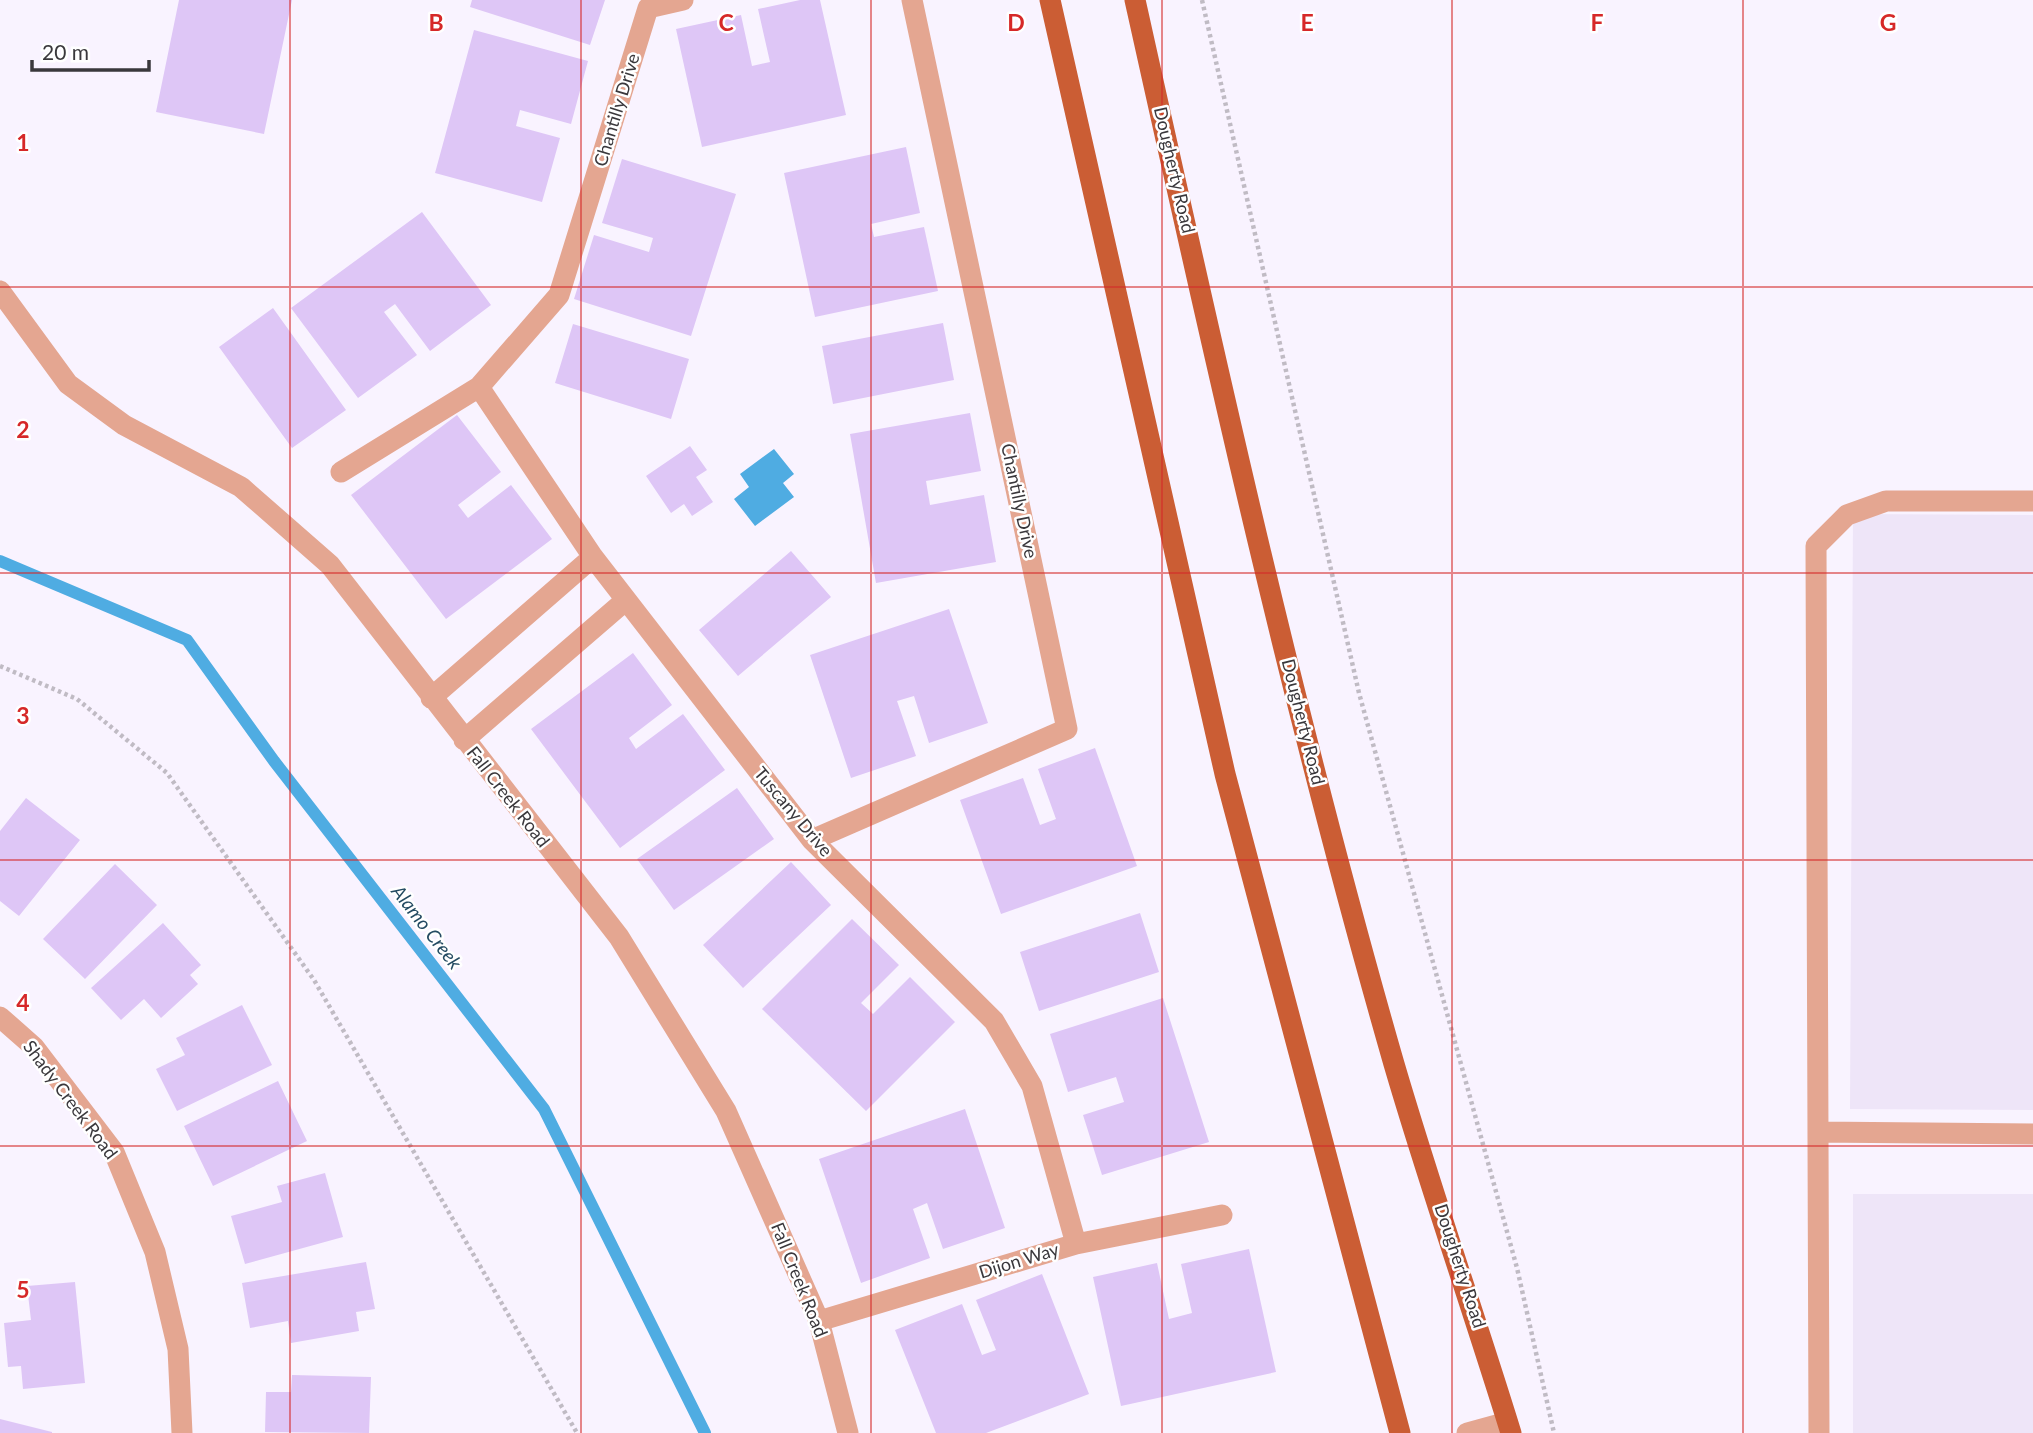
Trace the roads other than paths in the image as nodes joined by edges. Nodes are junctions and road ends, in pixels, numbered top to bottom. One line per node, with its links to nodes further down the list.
1 (682, 0): 6 (street, Chantilly Drive)
2 (912, 0): 13 (street, Chantilly Drive)
3 (1050, 0): 23 (main road)
4 (1135, 0): 20 (main road, Dougherty Road)
5 (0, 292): 11 (street, Fall Creek Road)
6 (479, 387): 7 (street, Chantilly Drive); 9 (street, Tuscany Drive)
7 (341, 472)
8 (2033, 501): 15 (street)
9 (593, 557): 10 (street, Tuscany Drive); 11 (street)
10 (626, 600): 12 (street); 13 (street, Tuscany Drive)
11 (431, 698): 12 (street, Fall Creek Road)
12 (464, 740): 19 (street, Fall Creek Road)
13 (812, 840): 18 (street, Tuscany Drive)
14 (0, 1017): 21 (street, Shady Creek Road)
15 (1818, 1132): 16 (street); 25 (street)
16 (2033, 1134)
17 (1222, 1215): 18 (street, Dijon Way)
18 (1076, 1244): 19 (street, Dijon Way)
19 (819, 1321): 22 (street, Fall Creek Road)
20 (1509, 1427): 24 (street)
21 (182, 1433)
22 (848, 1433)
23 (1400, 1433)
24 (1466, 1433)
25 (1819, 1433)

